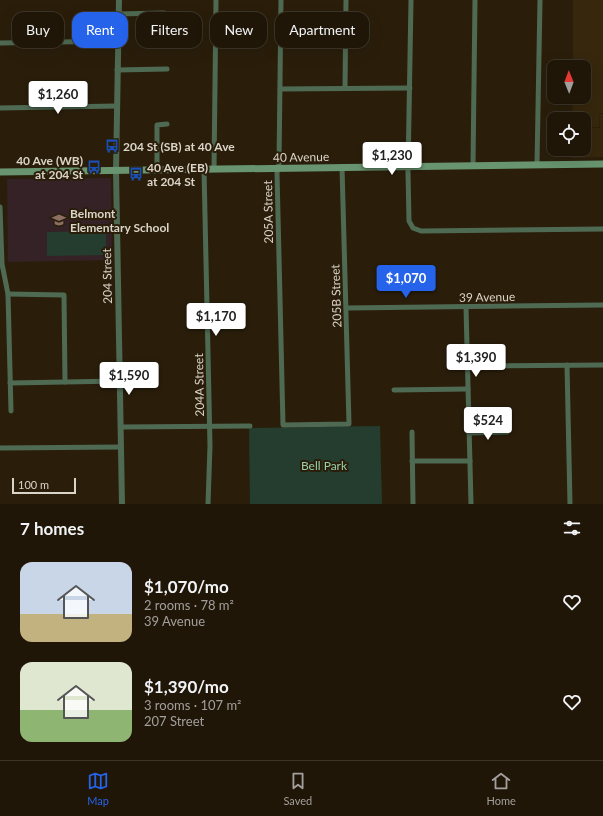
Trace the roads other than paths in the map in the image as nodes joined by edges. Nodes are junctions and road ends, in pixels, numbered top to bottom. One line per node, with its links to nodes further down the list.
1 (119, 0): 8 (street, 204 Street)
2 (216, 0): 27 (street)
3 (281, 0): 16 (street, 205A Street)
4 (346, 0): 14 (street)
5 (411, 0): 15 (street)
6 (475, 0): 22 (street)
7 (540, 0): 20 (street)
8 (118, 12)
9 (72, 42): 10 (street)
10 (0, 43)
11 (118, 48): 13 (street, 204 Street)
12 (167, 69): 13 (street)
13 (117, 70): 17 (street, 204 Street)
14 (345, 88): 15 (street); 16 (street)
15 (410, 88): 23 (street)
16 (280, 89): 25 (street, 205A Street)
17 (116, 106): 18 (street); 29 (street, 204 Street)
18 (0, 108)
19 (167, 124): 28 (street)
20 (537, 164): 21 (main road, 40 Avenue); 22 (main road, 40 Avenue)
21 (603, 164)
22 (473, 165): 23 (main road, 40 Avenue)
23 (409, 166): 24 (main road, 40 Avenue); 32 (street)
24 (342, 167): 25 (main road, 40 Avenue); 36 (street, 205B Street)
25 (279, 168): 27 (main road, 40 Avenue); 46 (street, 205A Street)
26 (204, 169): 27 (main road, 40 Avenue); 28 (main road, 40 Avenue); 47 (street, 204A Street)
27 (214, 169)
28 (157, 170): 29 (main road, 40 Avenue)
29 (116, 171): 30 (main road, 40 Avenue); 40 (street, 204 Street)
30 (0, 172)
31 (0, 207): 33 (street)
32 (603, 229)
33 (8, 294): 41 (street); 42 (street)
34 (603, 305): 35 (street, 39 Avenue)
35 (466, 307): 36 (street, 39 Avenue); 39 (street)
36 (346, 308): 46 (street, 205B Street)
37 (567, 365): 38 (street); 39 (street); 61 (street)
38 (603, 365)
39 (468, 366): 43 (street)
40 (120, 381): 41 (street); 49 (street, 204 Street)
41 (65, 382): 42 (street)
42 (10, 383): 45 (street)
43 (468, 389): 44 (street); 52 (street)
44 (394, 390)
45 (11, 411)
46 (349, 424)
47 (210, 426): 48 (street); 49 (street); 58 (street, 204A Street)
48 (250, 426)
49 (121, 427): 53 (street, 204 Street)
50 (412, 432): 55 (street)
51 (507, 432): 52 (street)
52 (469, 433): 56 (street)
53 (121, 447): 54 (street); 57 (street, 204 Street)
54 (0, 448)
55 (412, 461): 56 (street); 59 (street)
56 (470, 461): 60 (street)
57 (122, 504)
58 (208, 504)
59 (413, 504)
60 (471, 504)
61 (570, 504)

